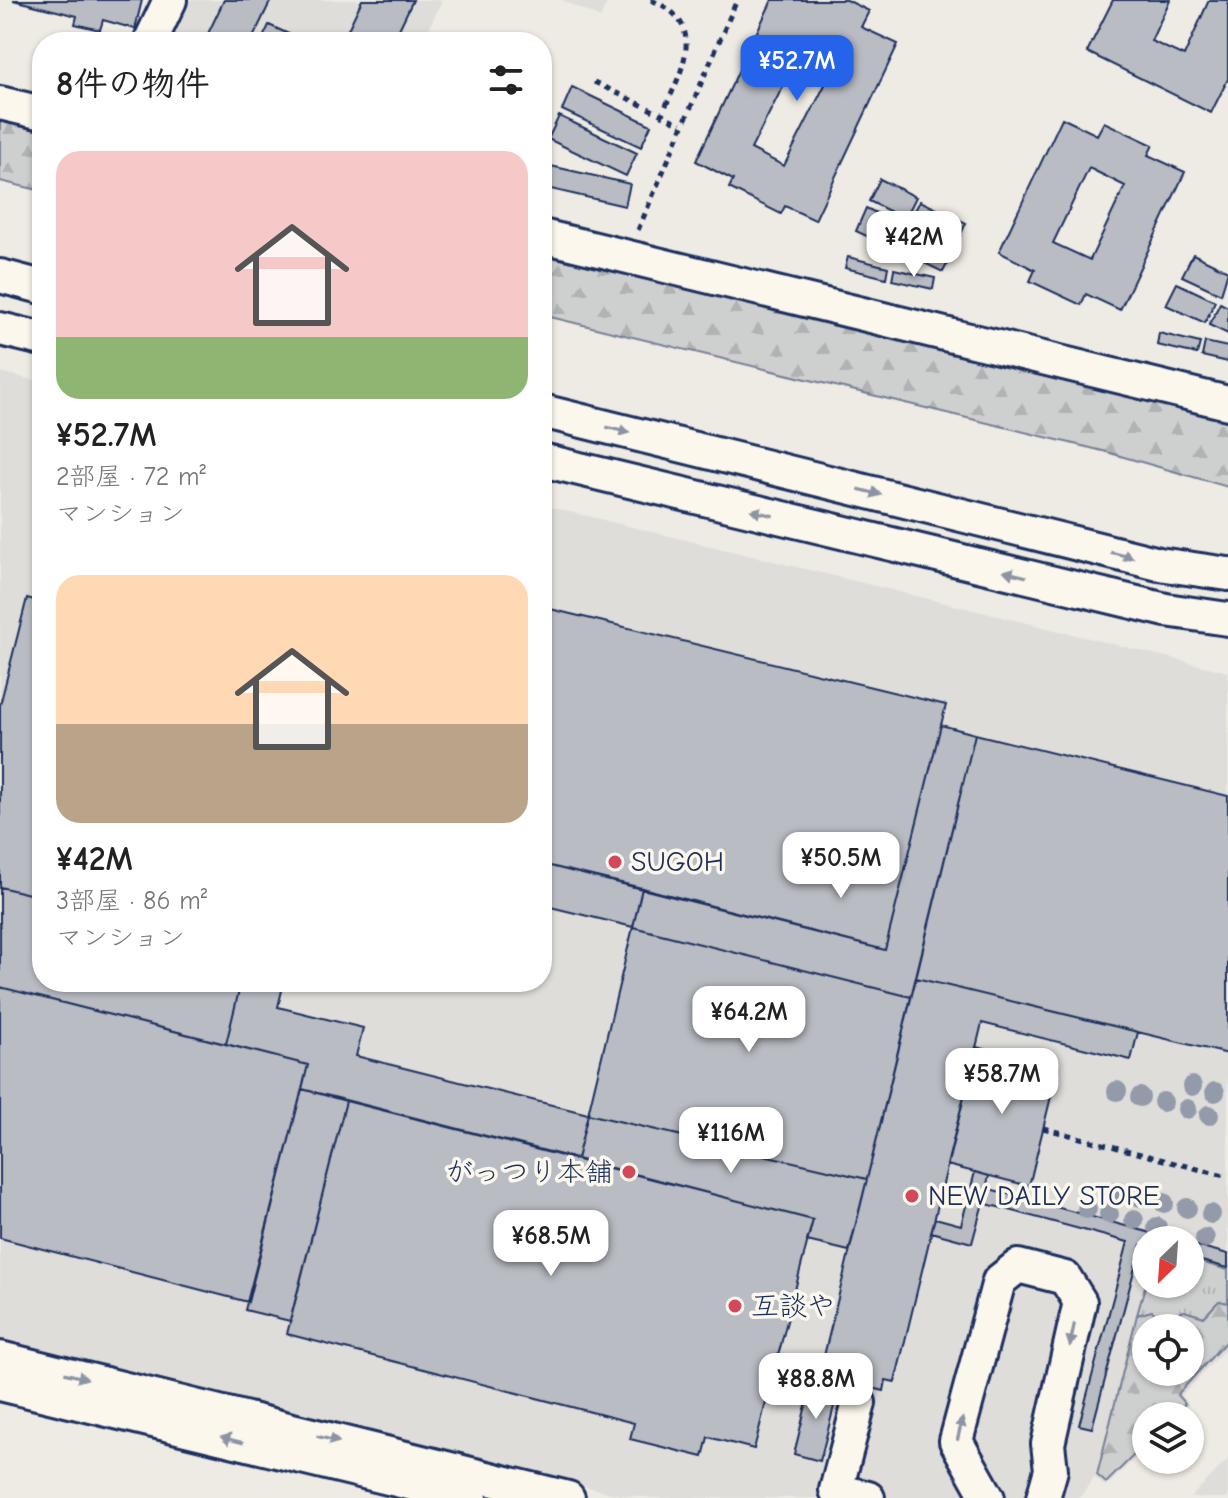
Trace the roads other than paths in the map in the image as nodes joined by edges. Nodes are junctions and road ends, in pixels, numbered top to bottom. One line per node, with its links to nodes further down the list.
1 (170, 0): 2 (street)
2 (155, 32)
3 (0, 103): 4 (street)
4 (32, 111)
5 (552, 238): 10 (street)
6 (0, 276): 7 (street)
7 (32, 284)
8 (0, 329): 9 (street)
9 (32, 337)
10 (1228, 403)
11 (552, 413): 13 (street, one-way to 13)
12 (552, 462): 14 (street, one-way to 12)
13 (1228, 574)
14 (1228, 619)
15 (0, 1358): 19 (street, one-way to 19)
16 (0, 1384): 18 (street, one-way to 16)
17 (859, 1403): 20 (street)
18 (471, 1498)
19 (568, 1498)
20 (868, 1498)
21 (988, 1498): 22 (street, one-way to 22)
22 (1043, 1498)

